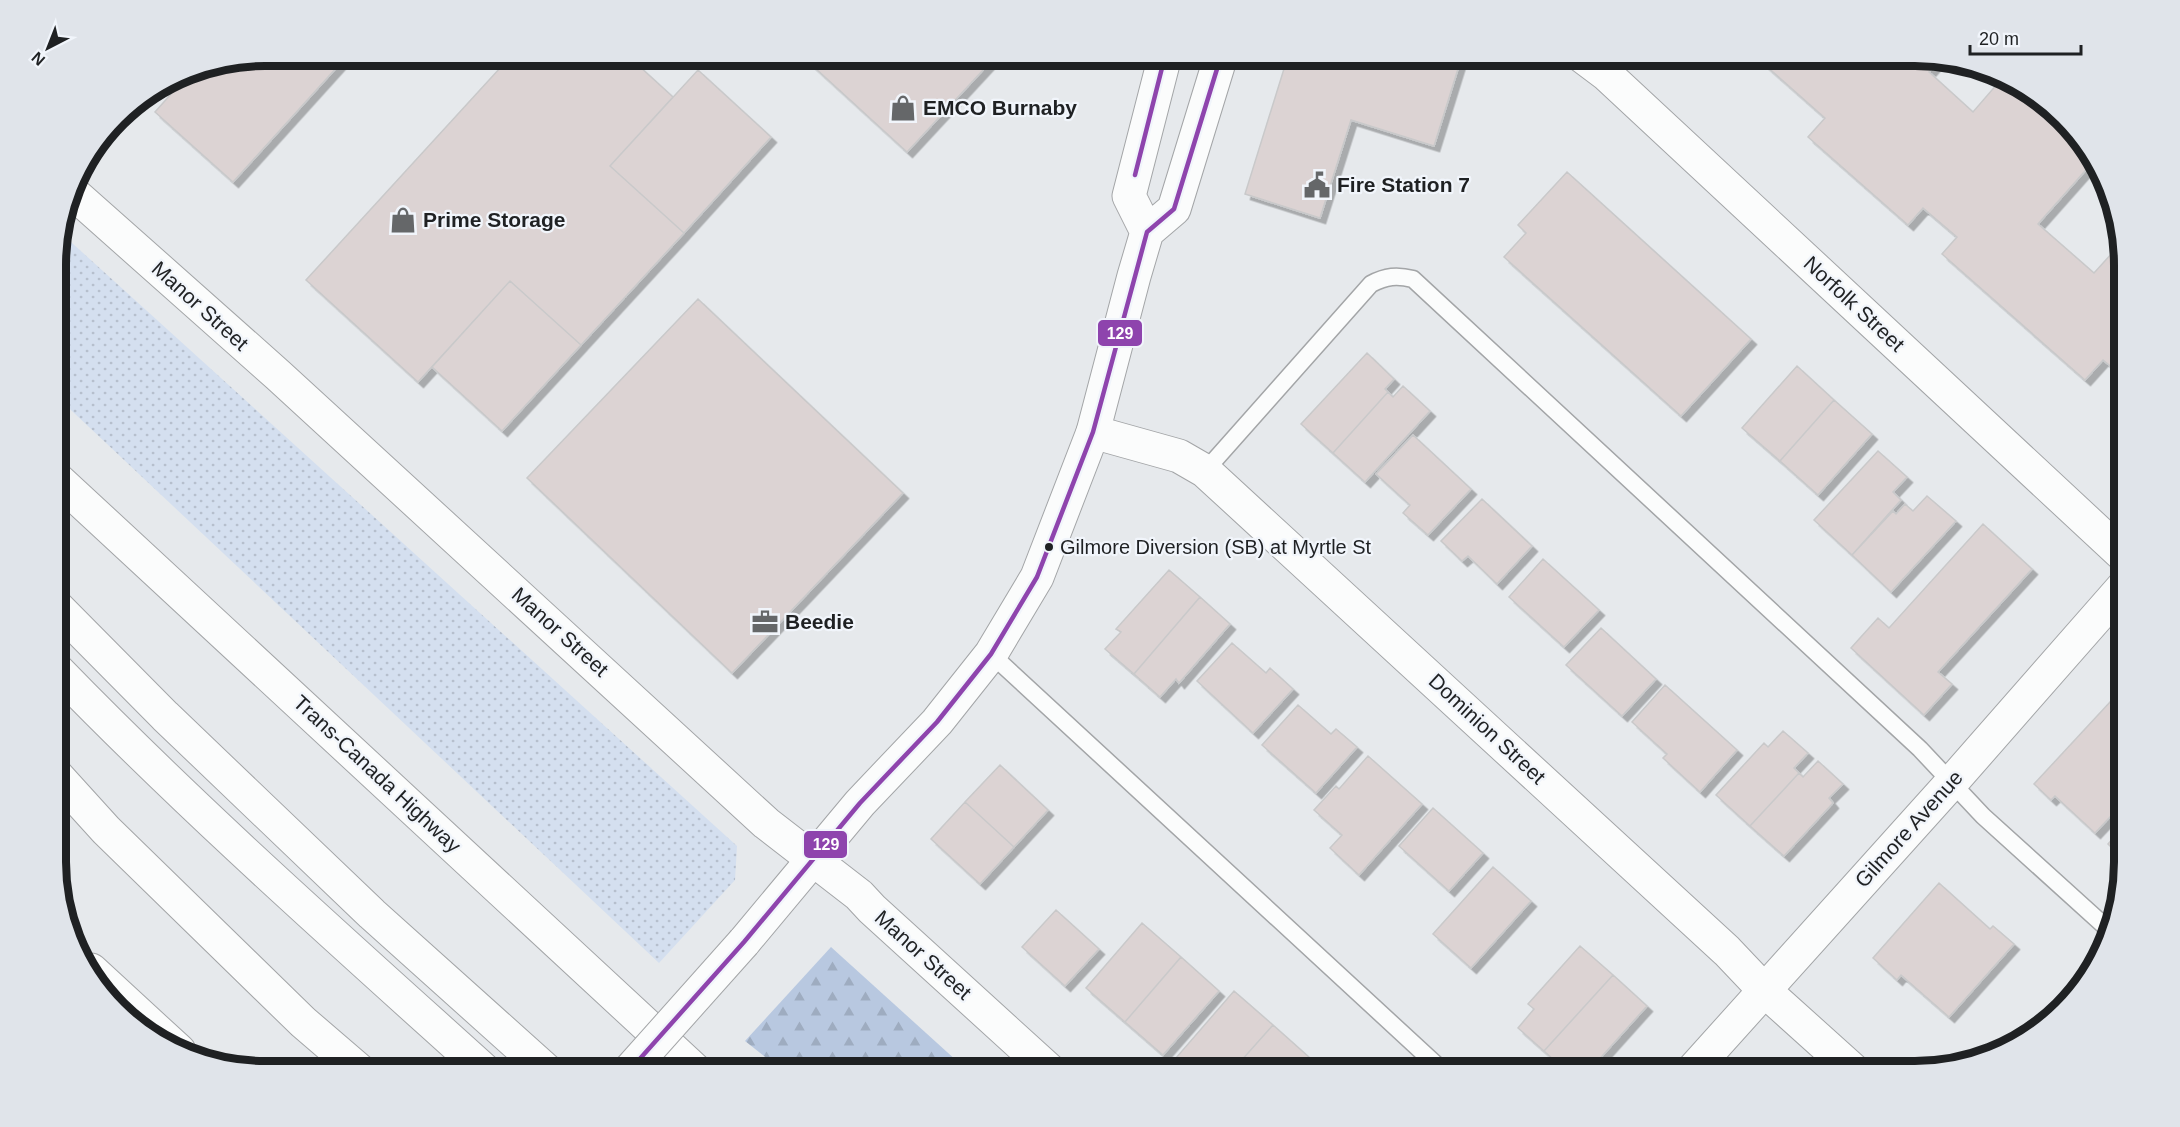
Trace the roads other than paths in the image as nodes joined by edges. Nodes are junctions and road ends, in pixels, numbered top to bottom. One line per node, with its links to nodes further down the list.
1 (1162, 66): 5 (main road)
2 (1218, 66): 5 (main road)
3 (1595, 66): 9 (main road, Norfolk Street)
4 (78, 197): 16 (main road, Manor Street)
5 (1147, 232): 6 (main road)
6 (1093, 432): 7 (main road, Dominion Street); 12 (main road)
7 (1206, 471): 14 (lane); 18 (main road, Dominion Street)
8 (66, 487): 25 (main road, Trans-Canada Highway)
9 (2114, 547)
10 (2114, 597): 14 (main road, Gilmore Avenue)
11 (66, 616): 23 (main road)
12 (992, 654): 16 (main road); 27 (lane)
13 (66, 679): 22 (main road)
14 (1952, 782): 17 (lane); 18 (main road, Gilmore Avenue)
15 (66, 786): 21 (main road)
16 (813, 858): 24 (main road, bridge); 26 (main road, Manor Street)
17 (2103, 925)
18 (1764, 990): 28 (main road, Gilmore Avenue); 29 (main road, Dominion Street)
19 (113, 991): 20 (main road)
20 (145, 1020)
21 (349, 1061)
22 (474, 1061)
23 (537, 1061)
24 (638, 1061)
25 (685, 1061)
26 (1039, 1061)
27 (1432, 1061)
28 (1701, 1061)
29 (1843, 1061)

